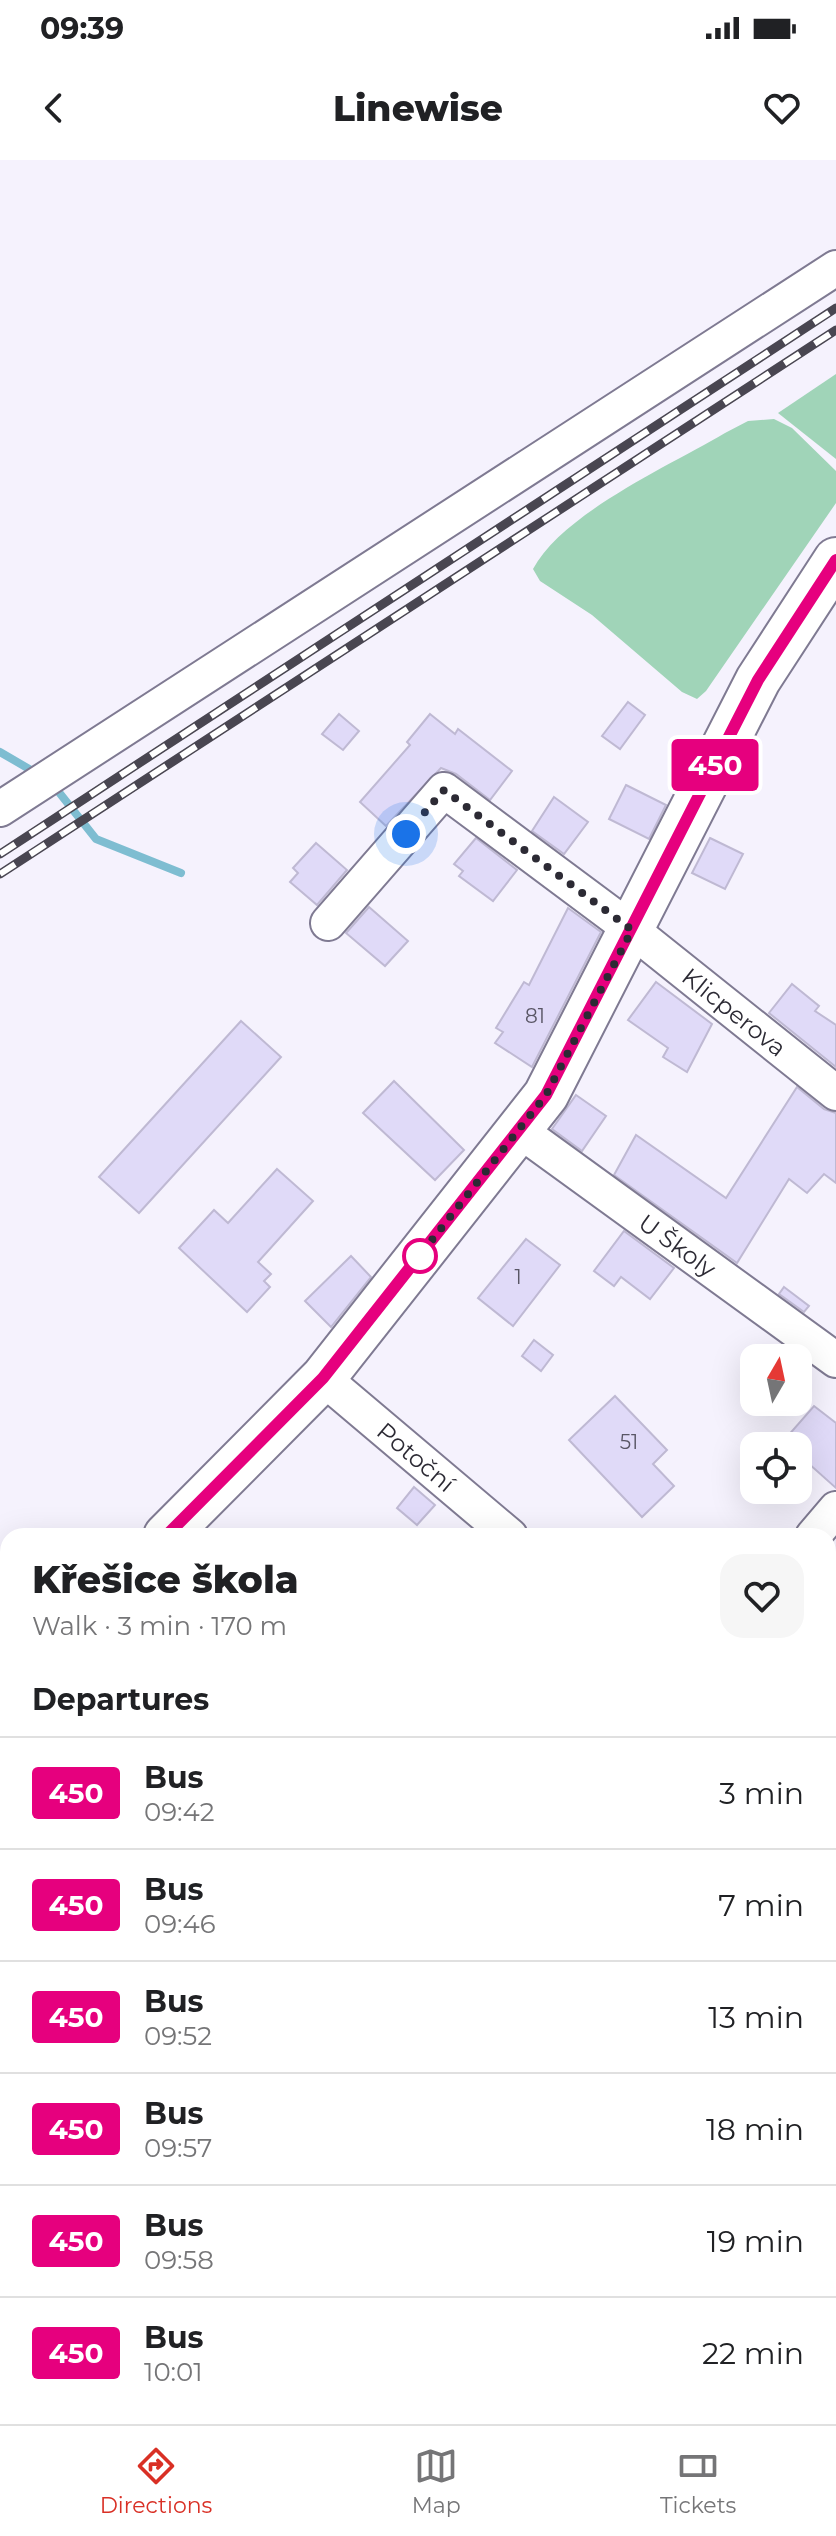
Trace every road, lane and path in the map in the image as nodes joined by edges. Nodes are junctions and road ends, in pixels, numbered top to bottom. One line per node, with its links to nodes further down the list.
1 (836, 268): 3 (street)
2 (836, 560): 5 (main road)
3 (11, 802)
4 (328, 923): 5 (street, Klicperova)
5 (632, 930): 6 (street, Klicperova); 7 (main road)
6 (836, 1093)
7 (519, 1130): 8 (street, U Školy); 9 (main road)
8 (836, 1360)
9 (323, 1378): 11 (main road); 12 (street, Potoční)
10 (836, 1509): 13 (street)
11 (174, 1528)
12 (501, 1528)
13 (820, 1528)

